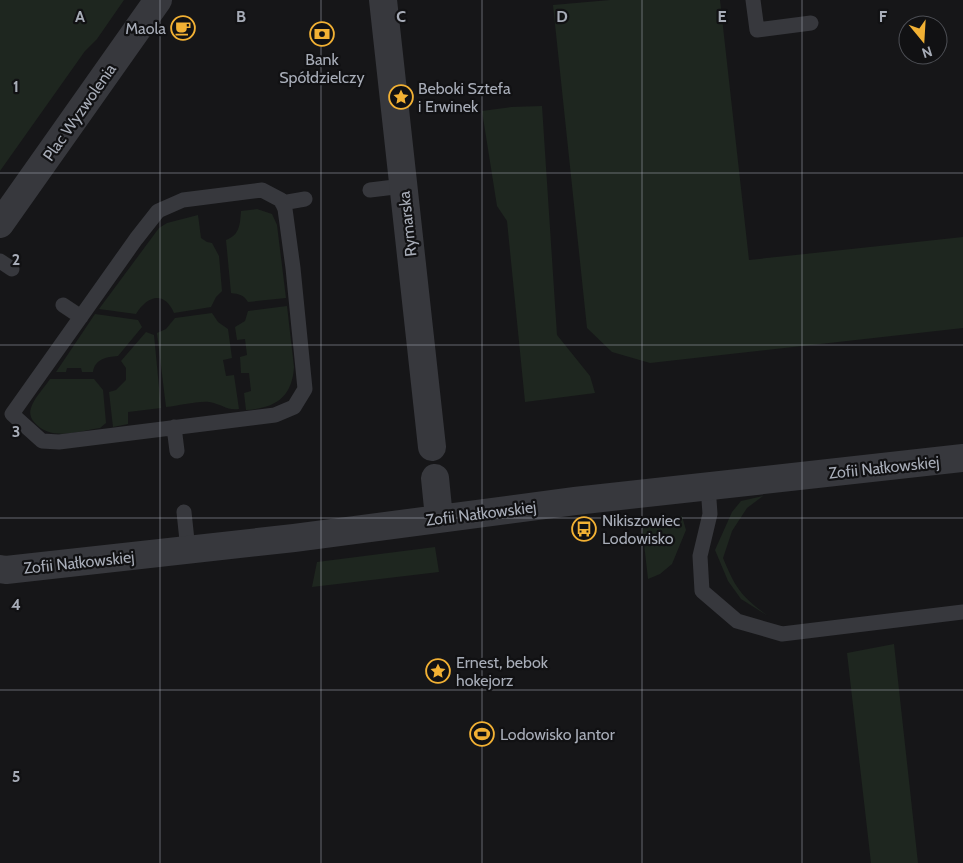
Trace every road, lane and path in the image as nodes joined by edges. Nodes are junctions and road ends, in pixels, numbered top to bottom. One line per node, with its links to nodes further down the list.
1 (158, 0): 9 (street, Plac Wyzwolenia)
2 (383, 0): 5 (street, Rymarska)
3 (753, 0): 4 (lane)
4 (812, 23)
5 (403, 186): 6 (lane); 13 (street, Rymarska)
6 (370, 190)
7 (305, 199): 8 (lane)
8 (282, 203): 11 (lane); 12 (lane)
9 (0, 224)
10 (64, 305): 11 (lane)
11 (81, 317): 12 (lane)
12 (174, 427): 14 (lane)
13 (431, 442)
14 (177, 451)
15 (963, 458): 17 (street, Zofii Nałkowskiej)
16 (435, 478): 19 (street)
17 (708, 486): 19 (street, Zofii Nałkowskiej); 22 (lane)
18 (184, 512): 20 (lane)
19 (439, 518): 20 (street, Zofii Nałkowskiej)
20 (188, 550): 21 (street, Zofii Nałkowskiej)
21 (0, 569)
22 (963, 612)

